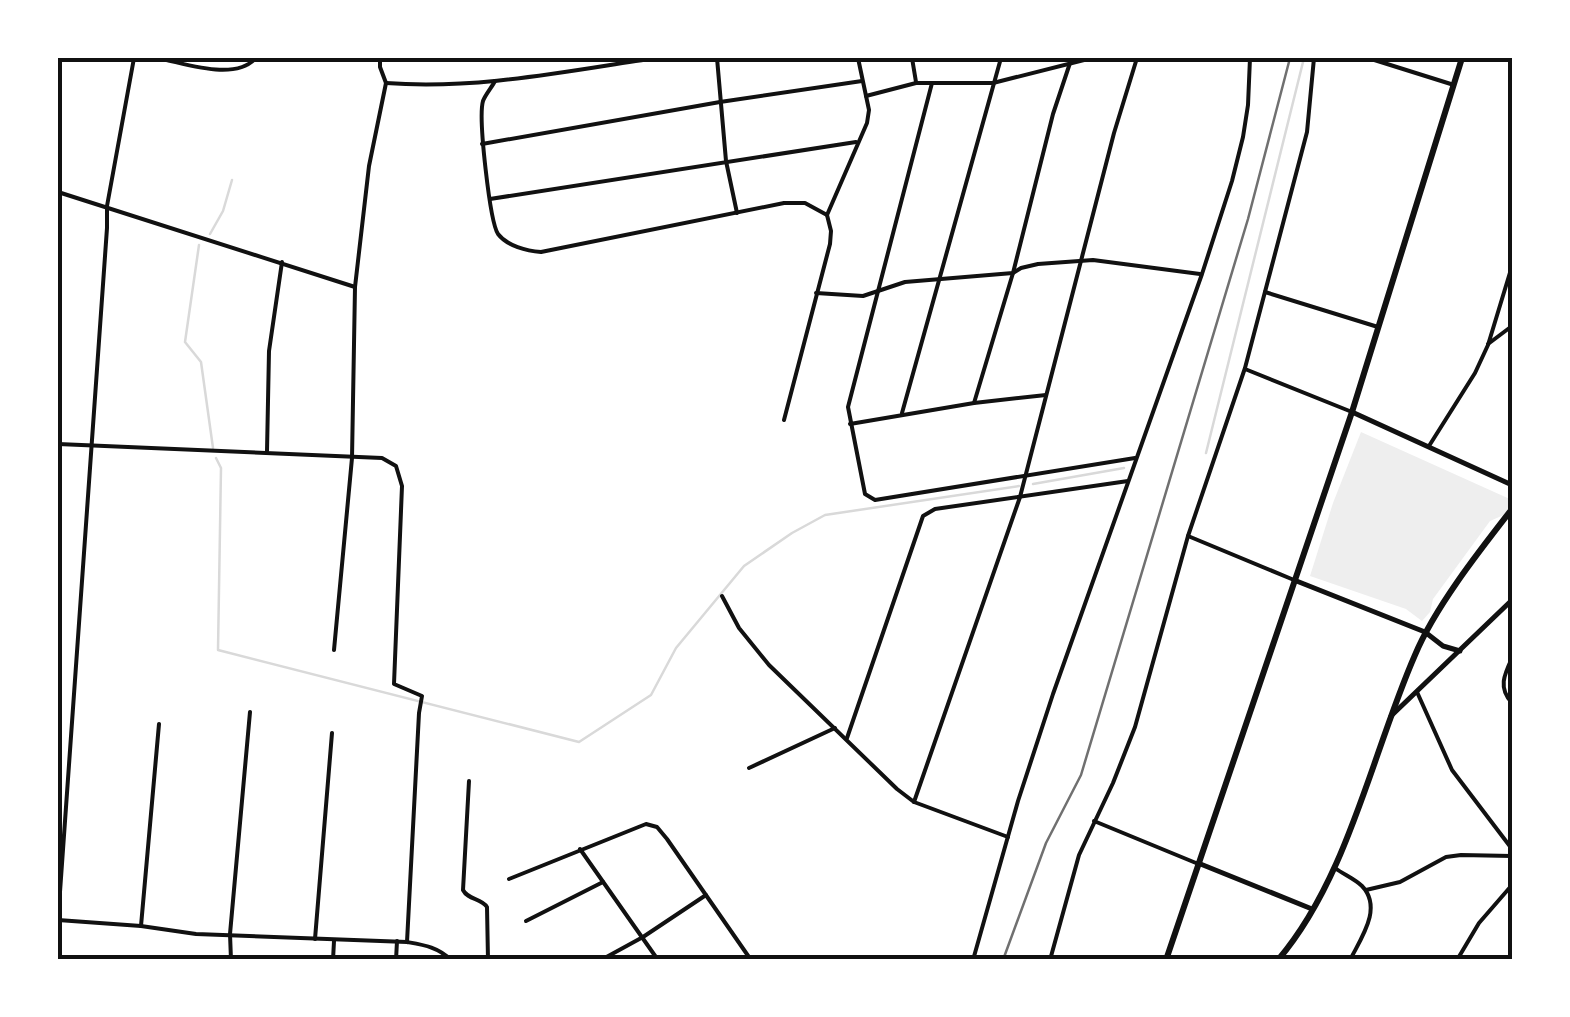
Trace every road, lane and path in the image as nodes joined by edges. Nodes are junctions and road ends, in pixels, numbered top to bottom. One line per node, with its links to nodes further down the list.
1 (134, 58): 31 (street)
2 (157, 58): 3 (street)
3 (256, 58)
4 (380, 58): 19 (street)
5 (656, 58): 17 (street)
6 (717, 58): 25 (street)
7 (858, 58): 18 (street)
8 (912, 58): 20 (street)
9 (1002, 58): 22 (street)
10 (1092, 58): 16 (street)
11 (1136, 58): 34 (street)
12 (1250, 58): 38 (street)
13 (1368, 58): 23 (street)
14 (1462, 58): 23 (main road)
15 (1316, 59): 41 (street)
16 (1070, 63): 22 (street); 37 (street)
17 (495, 81): 19 (street); 27 (street)
18 (862, 82): 24 (street); 25 (street)
19 (386, 83): 40 (street)
20 (916, 83): 21 (street); 24 (street)
21 (932, 83): 22 (street); 45 (street)
22 (992, 84): 39 (street)
23 (1454, 85): 47 (main road)
24 (865, 97): 26 (street)
25 (720, 102): 27 (street); 28 (street)
26 (857, 142): 28 (street); 33 (street)
27 (482, 144): 30 (street)
28 (726, 161): 30 (street); 32 (street)
29 (58, 192): 31 (street)
30 (490, 199): 32 (street)
31 (106, 206): 35 (street); 57 (street)
32 (737, 213): 33 (street)
33 (827, 215): 44 (street)
34 (1081, 261): 37 (street); 38 (street); 50 (street)
35 (282, 262): 40 (street); 59 (street)
36 (1512, 266): 42 (street)
37 (1013, 273): 39 (street); 51 (street)
38 (1202, 274): 61 (street)
39 (940, 278): 45 (street); 53 (street)
40 (355, 287): 60 (street)
41 (1265, 292): 47 (street); 49 (street)
42 (1504, 292): 43 (street); 48 (street)
43 (1512, 292)
44 (816, 293): 45 (street); 54 (street)
45 (877, 293): 55 (street)
46 (1512, 326): 48 (street)
47 (1378, 327): 52 (main road)
48 (1488, 345): 58 (street)
49 (1245, 368): 52 (street); 67 (street)
50 (1046, 394): 51 (street); 62 (street)
51 (974, 402): 53 (street)
52 (1352, 412): 58 (street); 68 (main road)
53 (902, 414): 55 (street)
54 (784, 420)
55 (850, 424): 62 (street)
56 (58, 444): 57 (street)
57 (90, 446): 59 (street); 99 (street)
58 (1428, 446): 64 (street)
59 (267, 454): 60 (street)
60 (352, 458): 72 (street); 107 (street)
61 (1135, 458): 62 (street); 63 (street)
62 (1024, 477): 65 (street)
63 (1128, 480): 65 (street); 87 (street)
64 (1512, 485)
65 (1020, 497): 82 (street); 85 (street)
66 (1512, 509): 71 (main road)
67 (1188, 536): 68 (street); 86 (street)
68 (1294, 580): 71 (street); 91 (main road)
69 (722, 596): 80 (street)
70 (1512, 600): 73 (street)
71 (1424, 632): 73 (street); 78 (main road)
72 (334, 650)
73 (1460, 651): 75 (street)
74 (1512, 658): 76 (street)
75 (1417, 692): 78 (street); 89 (street)
76 (1512, 703)
77 (250, 712): 102 (street)
78 (1389, 718): 92 (main road)
79 (159, 724): 101 (street)
80 (834, 728): 82 (street); 83 (street)
81 (332, 733): 104 (street)
82 (847, 738): 85 (street)
83 (749, 768)
84 (470, 781): 113 (street)
85 (914, 802): 87 (street)
86 (1094, 820): 91 (street); 118 (street)
87 (1008, 837): 117 (street)
88 (580, 849): 93 (street); 94 (street); 97 (street)
89 (1512, 849)
90 (1512, 856): 96 (street)
91 (1198, 864): 98 (street); 119 (main road)
92 (1335, 868): 96 (street); 98 (main road)
93 (510, 879)
94 (603, 882): 100 (street); 103 (street)
95 (1512, 886): 121 (street)
96 (1366, 890): 120 (street)
97 (706, 895): 103 (street); 116 (street)
98 (1312, 909): 108 (main road)
99 (58, 920): 101 (street)
100 (526, 920)
101 (141, 926): 102 (street)
102 (230, 934): 104 (street); 109 (street)
103 (643, 937): 114 (street); 115 (street)
104 (315, 940): 105 (street)
105 (334, 940): 106 (street); 110 (street)
106 (397, 941): 107 (street); 111 (street)
107 (407, 942): 112 (street)
108 (1282, 957)
109 (231, 960)
110 (333, 960)
111 (396, 960)
112 (451, 960)
113 (488, 960)
114 (601, 960)
115 (658, 960)
116 (751, 960)
117 (974, 960)
118 (1050, 960)
119 (1166, 960)
120 (1350, 960)
121 (1457, 960)

